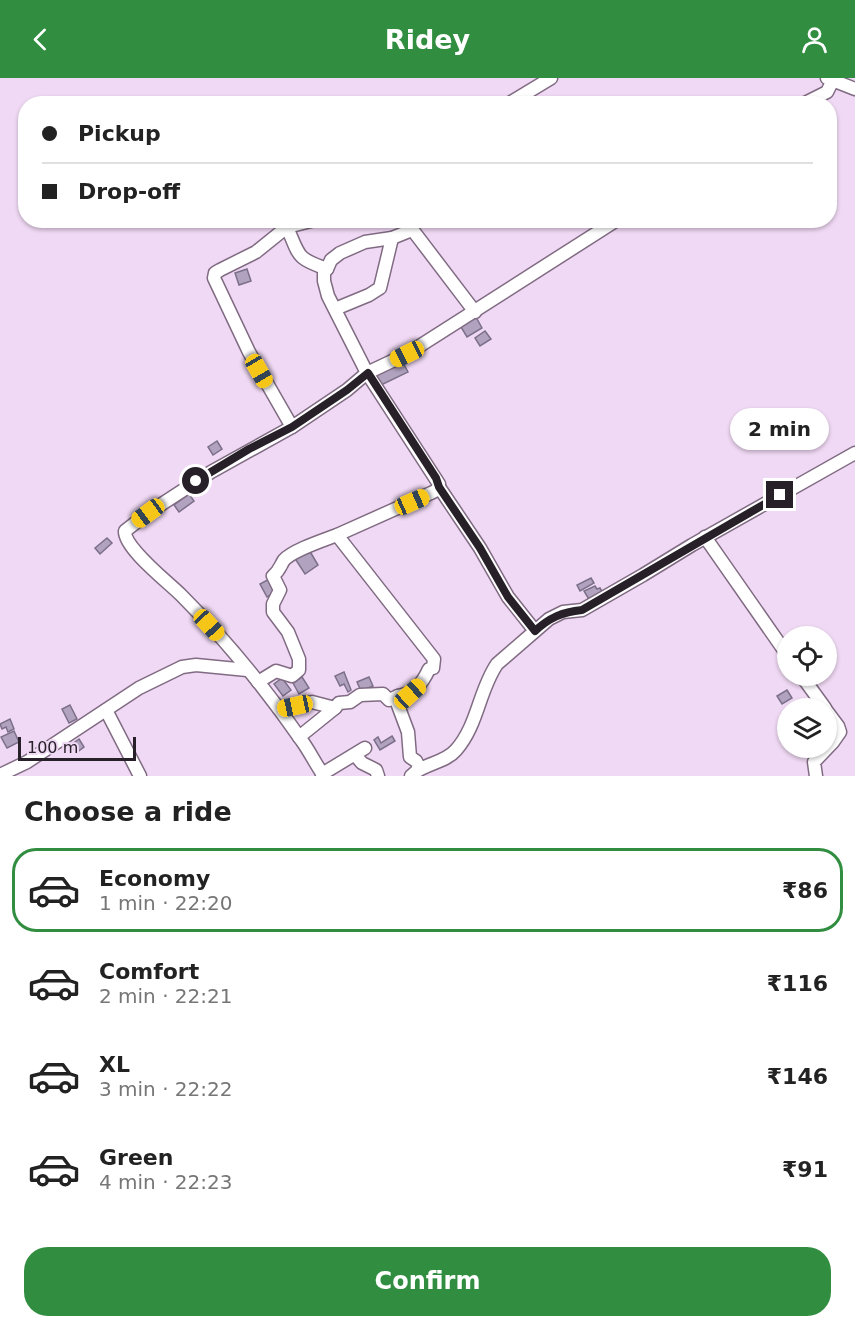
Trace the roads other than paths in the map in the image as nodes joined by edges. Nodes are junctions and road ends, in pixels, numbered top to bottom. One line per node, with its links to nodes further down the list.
1 (551, 78): 4 (street)
2 (830, 83): 3 (street); 5 (street)
3 (855, 89)
4 (521, 96)
5 (813, 96)
6 (286, 228): 16 (street)
7 (287, 228): 12 (street)
8 (404, 228): 11 (street)
9 (410, 228): 14 (street)
10 (605, 228): 14 (street)
11 (392, 237): 12 (street); 13 (street)
12 (327, 269): 13 (street)
13 (335, 309): 15 (street)
14 (475, 312): 15 (street)
15 (368, 373): 16 (street); 18 (street)
16 (292, 427): 23 (street)
17 (855, 453): 20 (street)
18 (439, 487): 19 (street); 21 (street)
19 (337, 535): 24 (street); 25 (street)
20 (705, 537): 21 (street); 22 (street)
21 (535, 631): 31 (street)
22 (777, 640)
23 (243, 663): 24 (street); 27 (street)
24 (258, 682): 28 (street)
25 (398, 696): 26 (street); 31 (street)
26 (335, 708): 28 (street); 29 (street)
27 (106, 710): 32 (street); 34 (street)
28 (279, 710): 29 (street)
29 (299, 737): 33 (street)
30 (818, 758): 36 (street)
31 (416, 773)
32 (0, 775)
33 (323, 775): 35 (street)
34 (140, 776)
35 (378, 776)
36 (816, 776)

